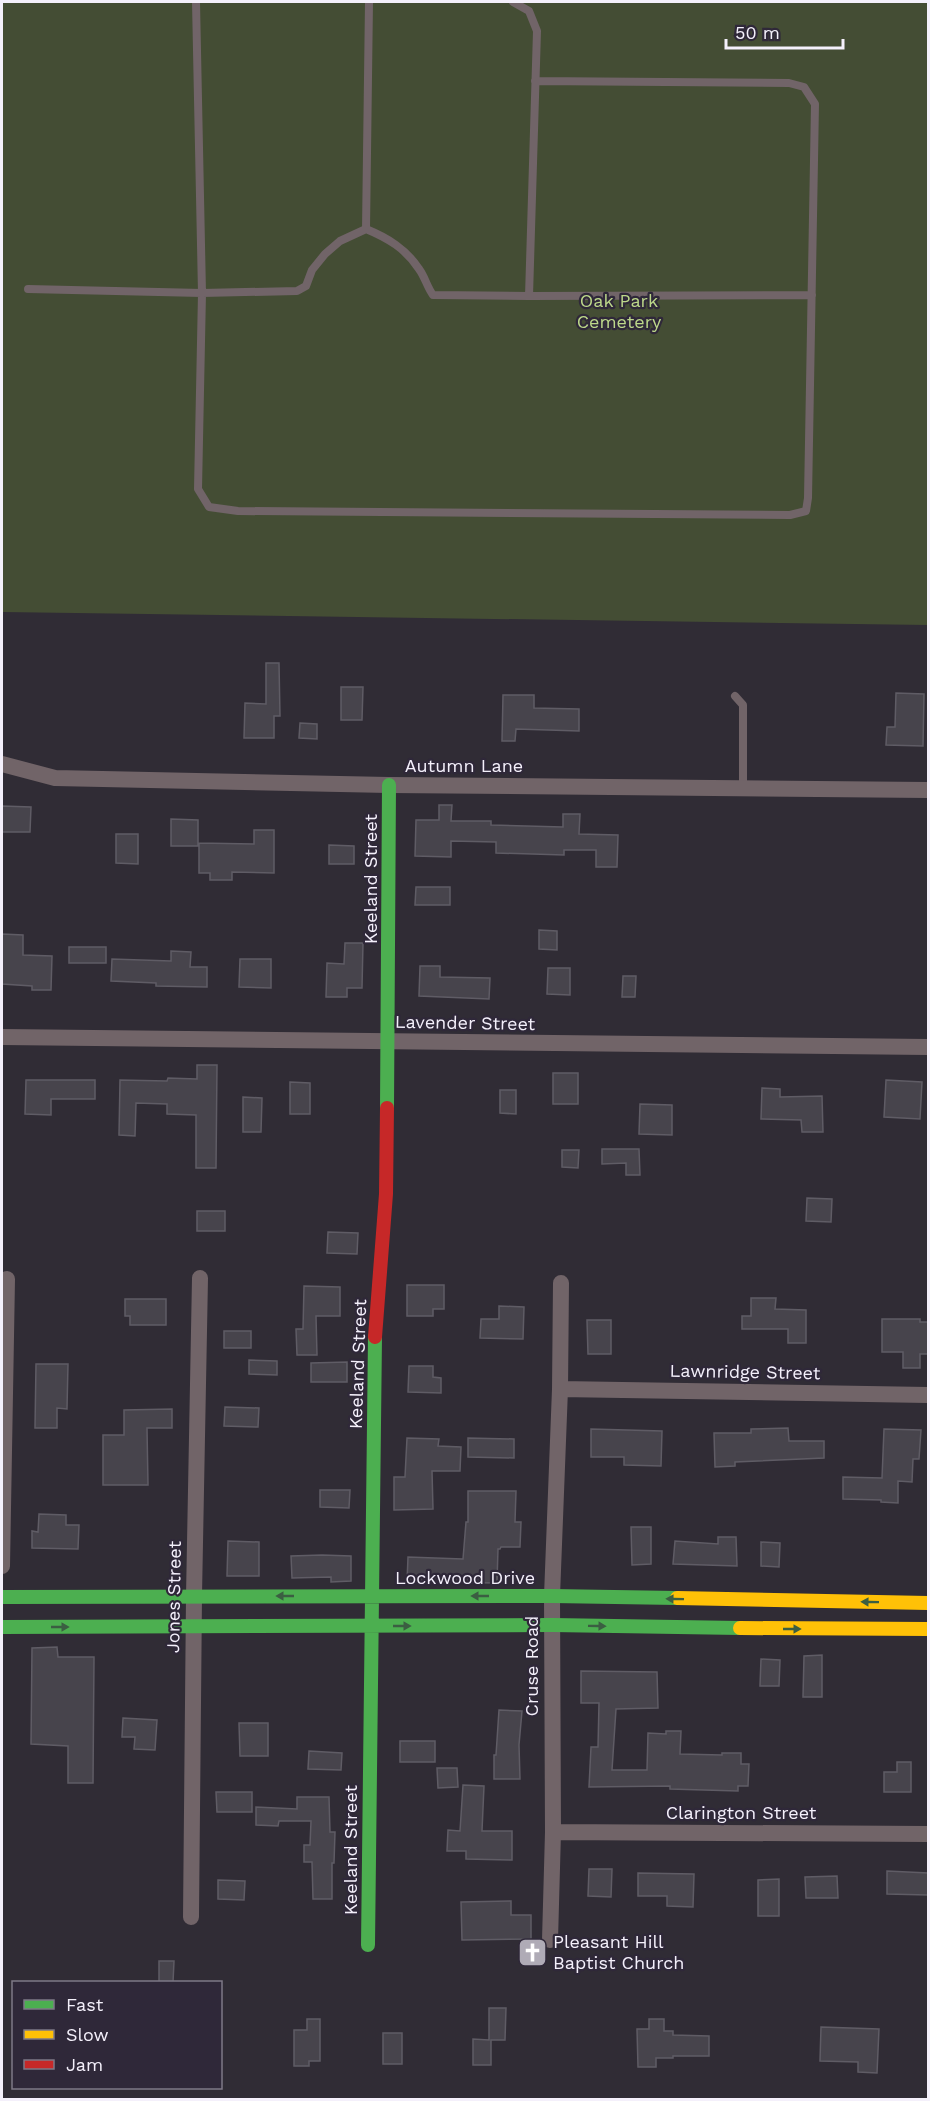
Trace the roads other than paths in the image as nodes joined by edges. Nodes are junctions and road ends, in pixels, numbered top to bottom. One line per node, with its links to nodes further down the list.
1 (196, 2): 7 (lane)
2 (369, 2): 5 (lane)
3 (513, 2): 4 (lane)
4 (535, 81): 8 (lane); 9 (lane)
5 (366, 230): 7 (lane); 9 (lane)
6 (28, 289): 7 (lane)
7 (202, 293): 8 (lane)
8 (812, 295): 9 (lane)
9 (529, 296)
10 (735, 696): 13 (lane)
11 (2, 764): 12 (street, Autumn Lane)
12 (389, 785): 13 (street, Autumn Lane); 16 (main road, Keeland Street)
13 (743, 787): 14 (street, Autumn Lane)
14 (928, 790)
15 (2, 1037): 16 (street, Lavender Street)
16 (387, 1042): 17 (street, Lavender Street); 25 (main road, Keeland Street)
17 (928, 1047)
18 (200, 1278): 24 (street, Jones Street)
19 (7, 1279): 23 (street)
20 (561, 1283): 21 (street, Cruse Road)
21 (560, 1389): 22 (street, Lawnridge Street); 26 (street, Cruse Road)
22 (928, 1395)
23 (2, 1566)
24 (194, 1596): 25 (main road, Lockwood Drive, one-way to 24); 27 (main road, Lockwood Drive); 32 (street, Jones Street)
25 (371, 1596): 26 (main road, Lockwood Drive, one-way to 25); 30 (main road, Keeland Street)
26 (552, 1596): 28 (main road, Lockwood Drive, one-way to 26); 29 (street, Cruse Road)
27 (2, 1597)
28 (928, 1603)
29 (552, 1625): 30 (main road, one-way to 29); 33 (main road, one-way to 33); 34 (street, Cruse Road)
30 (370, 1626): 32 (main road); 38 (main road, Keeland Street)
31 (2, 1627): 32 (main road, one-way to 32)
32 (194, 1628): 36 (street, Jones Street)
33 (928, 1629)
34 (553, 1832): 35 (street, Clarington Street); 37 (street, Cruse Road)
35 (928, 1834)
36 (191, 1917)
37 (550, 1940)
38 (368, 1945)

